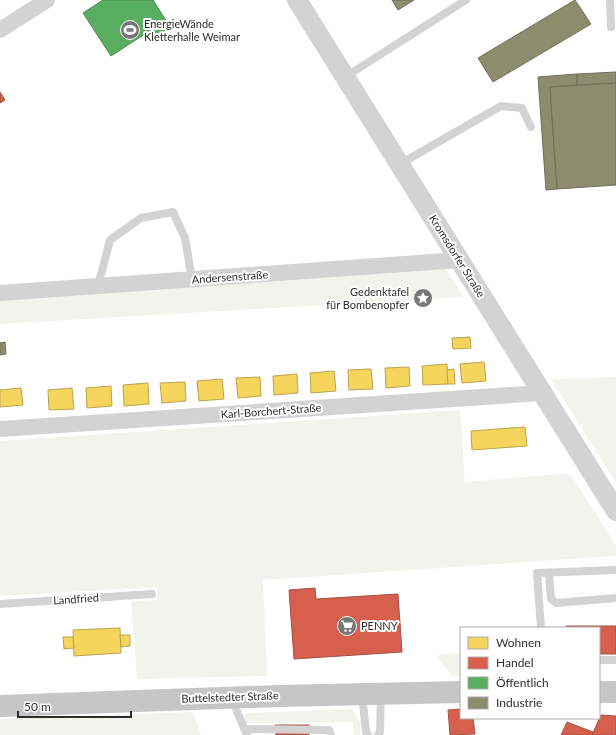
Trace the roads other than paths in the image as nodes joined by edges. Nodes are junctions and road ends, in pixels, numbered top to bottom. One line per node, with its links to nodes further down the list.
1 (47, 0): 6 (street)
2 (297, 0): 7 (street, Kromsdorfer Straße)
3 (466, 0): 7 (lane)
4 (610, 0): 5 (lane)
5 (611, 27)
6 (0, 30)
7 (345, 77): 9 (street, Kromsdorfer Straße)
8 (531, 127): 9 (lane)
9 (399, 164): 10 (street, Kromsdorfer Straße)
10 (460, 260): 11 (street, Andersenstraße); 14 (street, Kromsdorfer Straße)
11 (192, 279): 12 (street, Andersenstraße); 12 (lane)
12 (98, 286): 13 (street, Andersenstraße)
13 (0, 293)
14 (542, 393): 15 (street, Karl-Borchert-Straße); 16 (street, Kromsdorfer Straße)
15 (0, 429)
16 (616, 511)
17 (616, 570): 18 (lane)
18 (549, 573): 20 (lane); 22 (lane)
19 (152, 594): 21 (lane, Landfried)
20 (616, 598)
21 (0, 604)
22 (541, 627)
23 (600, 660): 24 (lane)
24 (616, 660)
25 (460, 692): 28 (main road, Buttelstedter Straße)
26 (600, 692): 27 (main road)
27 (616, 692)
28 (371, 694): 29 (main road, Buttelstedter Straße); 33 (lane); 34 (lane)
29 (231, 697): 30 (main road, Buttelstedter Straße); 31 (lane)
30 (2, 702)
31 (246, 732): 32 (lane)
32 (331, 735)
33 (368, 735)
34 (378, 735)

